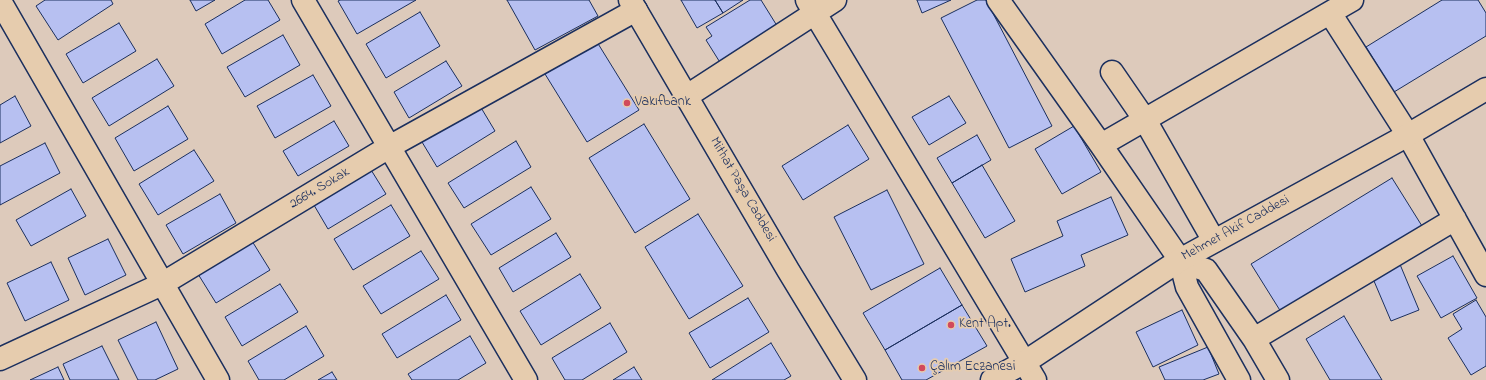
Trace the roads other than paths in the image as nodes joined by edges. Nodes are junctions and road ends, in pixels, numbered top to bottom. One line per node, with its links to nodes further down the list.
1 (303, 0): 15 (street)
2 (835, 0): 7 (street)
3 (998, 0): 14 (street)
4 (1352, 0): 8 (street)
5 (0, 1): 20 (street)
6 (633, 5): 11 (street, Mithat Paşa Caddesi); 15 (street, 2664. Sokak)
7 (811, 7): 11 (street); 23 (street)
8 (1330, 13): 12 (street); 13 (street)
9 (1112, 72): 12 (street)
10 (1486, 89): 13 (street, Mehmet Akif Caddesi)
11 (687, 96): 26 (street, Mithat Paşa Caddesi)
12 (1145, 120): 14 (street); 17 (street)
13 (1408, 135): 16 (street); 17 (street, Mehmet Akif Caddesi)
14 (1101, 145): 18 (street)
15 (389, 147): 20 (street, 2664. Sokak); 25 (street)
16 (1455, 219): 19 (street); 21 (street)
17 (1214, 241): 18 (street, Mehmet Akif Caddesi)
18 (1180, 261): 21 (street); 23 (street, Mehmet Akif Caddesi); 28 (street)
19 (1486, 275)
20 (162, 284): 22 (street, 2664. Sokak); 24 (street)
21 (1254, 339): 29 (street)
22 (0, 359)
23 (1030, 371): 27 (street, Mehmet Akif Caddesi)
24 (218, 380)
25 (526, 380)
26 (855, 380)
27 (992, 380)
28 (1240, 380)
29 (1278, 380)

